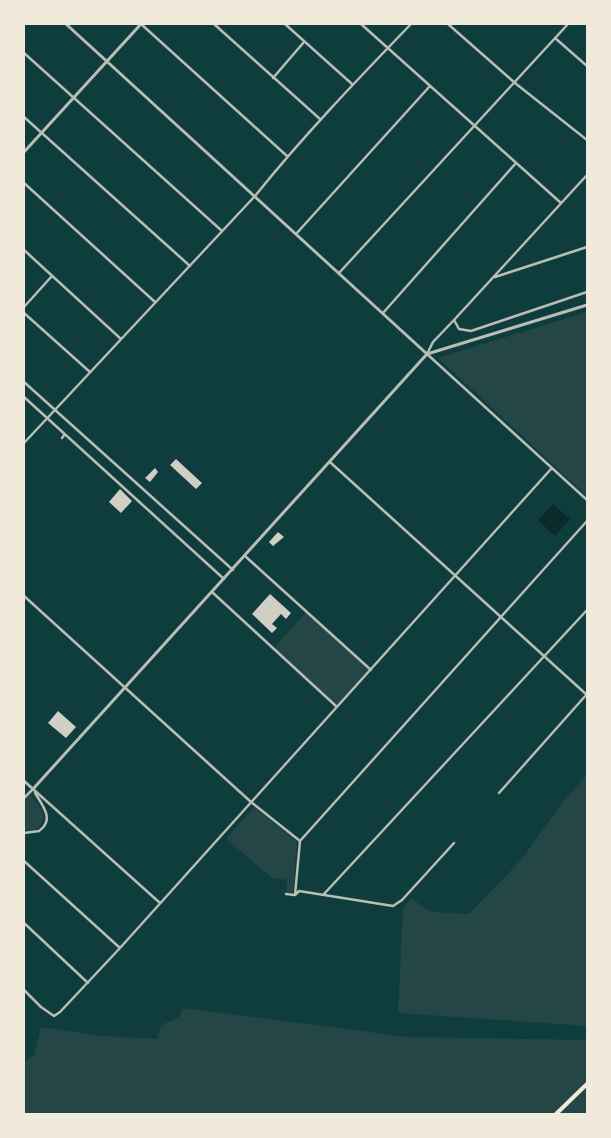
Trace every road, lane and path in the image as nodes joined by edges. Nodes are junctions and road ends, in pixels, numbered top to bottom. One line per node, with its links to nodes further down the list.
1 (66, 24): 13 (street)
2 (141, 24): 13 (street); 26 (street)
3 (214, 24): 15 (street)
4 (285, 24): 10 (street)
5 (361, 24): 11 (street)
6 (411, 24): 11 (street)
7 (448, 24): 16 (street)
8 (568, 24): 9 (street)
9 (555, 38): 14 (street); 16 (street)
10 (304, 42): 15 (street); 17 (street)
11 (388, 48): 17 (street); 18 (street)
12 (24, 53): 19 (street)
13 (107, 62): 19 (street); 30 (street)
14 (587, 66)
15 (273, 78): 21 (street)
16 (515, 83): 22 (street); 24 (street)
17 (352, 84): 21 (street)
18 (430, 86): 22 (street); 33 (street)
19 (73, 98): 23 (street); 32 (street)
20 (24, 117): 23 (street)
21 (320, 119): 26 (street)
22 (475, 126): 27 (street); 37 (street)
23 (41, 133): 25 (street); 36 (street)
24 (587, 140)
25 (24, 152)
26 (287, 156): 30 (street)
27 (516, 163): 31 (street); 45 (street)
28 (587, 175): 31 (street)
29 (24, 183): 41 (street)
30 (255, 196): 32 (street); 33 (street)
31 (561, 204): 39 (street)
32 (222, 231): 36 (street)
33 (296, 234): 37 (street)
34 (587, 247): 39 (street)
35 (24, 250): 38 (street)
36 (190, 266): 41 (street)
37 (339, 273): 45 (street)
38 (52, 276): 43 (street); 47 (street)
39 (494, 277): 46 (street)
40 (587, 292): 46 (street)
41 (155, 302): 47 (street)
42 (587, 305): 48 (street)
43 (24, 307)
44 (24, 313): 49 (street)
45 (382, 314): 48 (street)
46 (454, 320): 48 (street)
47 (121, 339): 49 (street)
48 (427, 354): 57 (street); 58 (street)
49 (90, 372): 52 (street)
50 (24, 382): 52 (street)
51 (24, 397): 53 (street)
52 (55, 410): 53 (street); 62 (street)
53 (47, 418): 54 (street); 56 (street)
54 (65, 434): 55 (street); 64 (street)
55 (62, 438)
56 (24, 443)
57 (331, 462): 61 (street); 63 (street)
58 (551, 469): 59 (street); 63 (street)
59 (587, 500)
60 (587, 521): 68 (street)
61 (245, 556): 62 (street); 70 (street)
62 (233, 570): 64 (street)
63 (456, 576): 68 (street); 70 (street)
64 (224, 579): 65 (street)
65 (212, 592): 71 (street); 73 (street)
66 (24, 596): 71 (street)
67 (587, 610): 69 (street)
68 (501, 618): 69 (street); 80 (street)
69 (545, 656): 72 (street); 84 (street)
70 (371, 670): 73 (street)
71 (126, 688): 75 (street); 78 (street)
72 (587, 695): 76 (street)
73 (337, 707): 78 (street)
74 (24, 781): 75 (street)
75 (33, 789): 77 (street); 79 (street); 86 (street)
76 (499, 793)
77 (24, 798)
78 (252, 802): 80 (street); 86 (street)
79 (24, 833)
80 (300, 841): 85 (street)
81 (454, 843): 84 (street)
82 (24, 861): 88 (street)
83 (286, 894): 85 (street)
84 (324, 894): 85 (street)
85 (295, 895)
86 (160, 903): 88 (street)
87 (24, 923): 89 (street)
88 (120, 948): 89 (street)
89 (88, 983): 90 (street)
90 (24, 990)
91 (587, 1084): 92 (main road)
92 (556, 1114)

